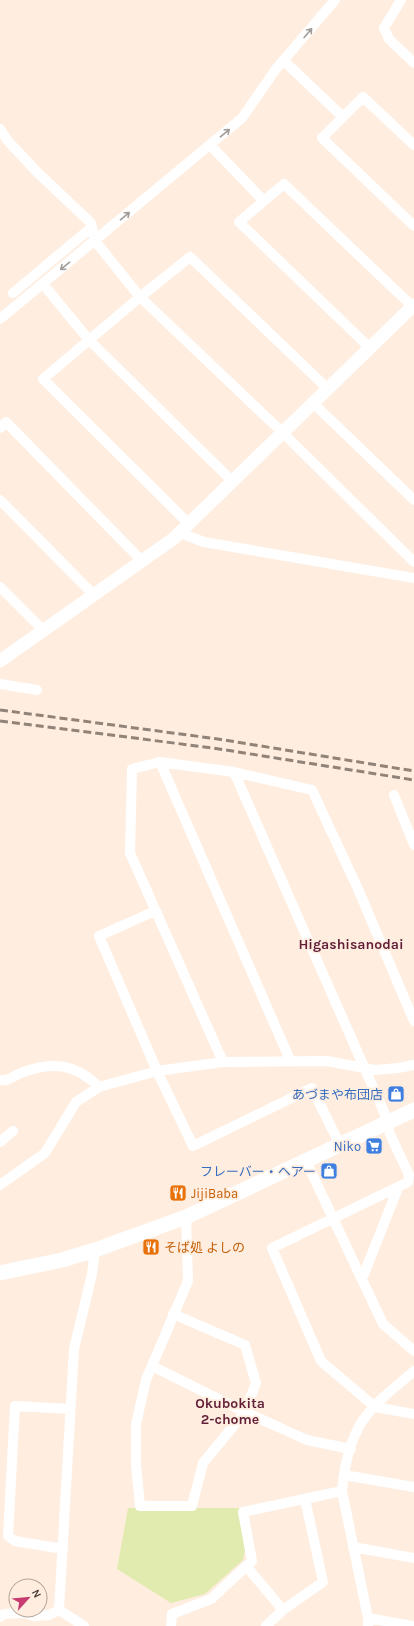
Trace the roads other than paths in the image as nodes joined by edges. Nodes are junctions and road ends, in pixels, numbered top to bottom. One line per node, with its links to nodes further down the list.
1 (335, 0): 3 (street, one-way to 1)
2 (401, 0): 4 (street)
3 (284, 61): 5 (street); 7 (street, one-way to 3)
4 (414, 63)
5 (343, 117): 8 (street); 10 (street)
6 (0, 129): 11 (street)
7 (210, 145): 9 (street); 12 (street, one-way to 7)
8 (414, 145)
9 (264, 201): 16 (street); 19 (street)
10 (414, 226)
11 (92, 227): 12 (street); 14 (street)
12 (95, 241): 13 (street, one-way to 13); 15 (street)
13 (43, 284): 17 (street); 18 (street)
14 (13, 294)
15 (140, 297): 18 (street); 20 (street); 23 (street)
16 (413, 306): 19 (street)
17 (0, 319)
18 (89, 340): 24 (street); 27 (street)
19 (370, 348): 20 (street)
20 (328, 389): 21 (street)
21 (313, 403): 23 (street); 26 (street)
22 (0, 428): 28 (street)
23 (282, 432): 24 (street); 29 (street)
24 (232, 480): 27 (street)
25 (0, 500): 32 (street)
26 (414, 500)
27 (184, 528): 28 (street); 30 (street)
28 (143, 562): 32 (street)
29 (414, 562)
30 (414, 578)
31 (0, 587): 33 (street)
32 (94, 595): 33 (street)
33 (43, 630): 34 (street)
34 (0, 661)
35 (0, 684): 36 (street)
36 (37, 690)
37 (160, 762): 38 (street); 41 (street); 43 (street)
38 (234, 772): 42 (street); 46 (street)
39 (394, 795): 40 (street)
40 (414, 845)
41 (155, 911): 44 (street); 47 (street)
42 (414, 1021)
43 (290, 1060): 44 (street); 46 (street)
44 (223, 1062): 47 (street)
45 (414, 1065): 46 (street)
46 (364, 1066): 51 (street)
47 (157, 1071): 49 (street); 54 (street)
48 (0, 1080): 49 (street)
49 (100, 1087): 56 (street)
50 (414, 1110): 51 (main road)
51 (386, 1123): 54 (main road); 57 (street)
52 (13, 1131): 53 (street)
53 (0, 1142)
54 (340, 1145): 55 (main road)
55 (306, 1161): 58 (main road); 59 (street)
56 (0, 1185)
57 (398, 1188): 59 (street); 62 (street)
58 (186, 1217): 60 (main road); 63 (street)
59 (334, 1219): 62 (street); 67 (street)
60 (95, 1250): 61 (main road); 68 (street)
61 (0, 1273)
62 (362, 1279): 64 (street)
63 (173, 1314): 65 (street); 69 (street)
64 (414, 1351)
65 (152, 1366): 69 (street); 69 (street)
66 (414, 1371): 67 (street)
67 (375, 1407): 70 (street); 71 (street)
68 (70, 1409): 73 (street); 79 (street)
69 (246, 1412): 71 (street)
70 (414, 1414)
71 (351, 1449): 72 (street)
72 (344, 1475): 75 (street); 76 (street)
73 (11, 1482): 74 (street); 79 (street)
74 (0, 1483)
75 (414, 1487)
76 (342, 1491): 77 (street); 78 (street)
77 (304, 1499): 81 (street); 83 (street)
78 (353, 1547): 80 (street); 86 (street)
79 (63, 1549): 82 (street)
80 (414, 1558)
81 (246, 1566): 83 (street); 88 (street)
82 (59, 1610): 85 (street); 87 (street)
83 (283, 1610): 89 (street)
84 (0, 1617): 85 (street)
85 (35, 1621)
86 (368, 1622): 90 (street)
87 (84, 1626)
88 (171, 1626)
89 (266, 1626)
90 (412, 1626)

